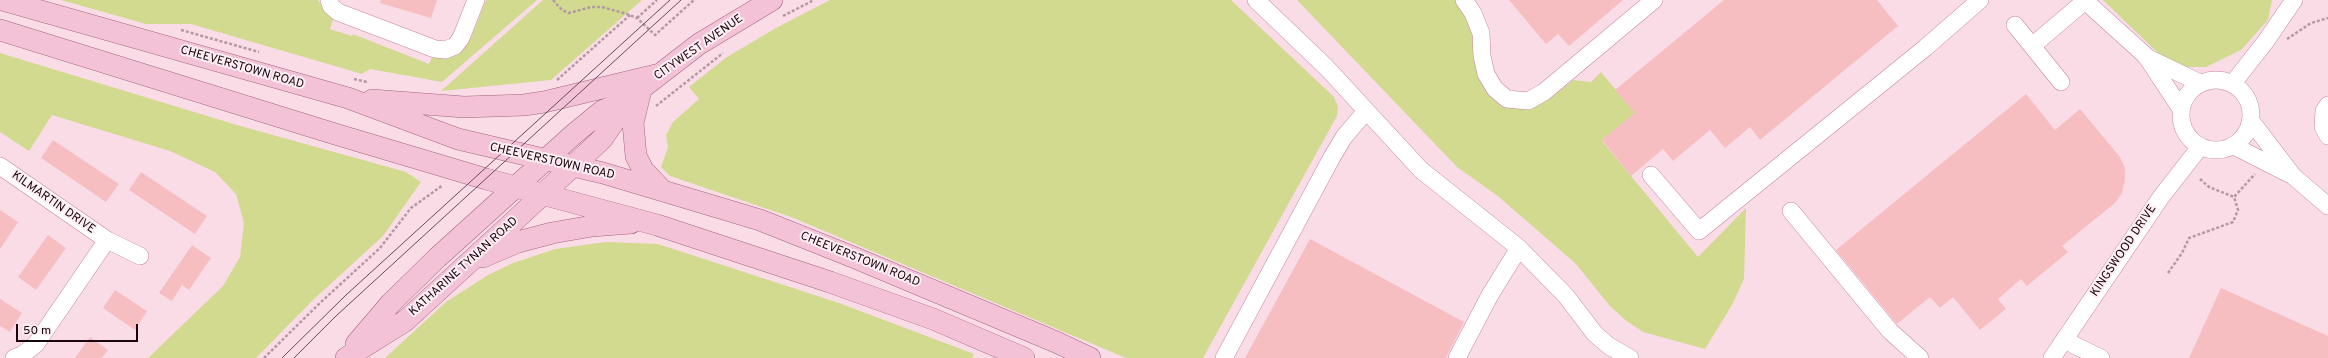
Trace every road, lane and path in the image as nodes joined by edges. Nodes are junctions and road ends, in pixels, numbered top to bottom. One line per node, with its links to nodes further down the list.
1 (2, 0): 33 (main road, CHEEVERSTOWN ROAD)
2 (329, 0): 3 (street)
3 (476, 0)
4 (553, 0): 15 (path)
5 (657, 0): 16 (path)
6 (694, 0): 16 (path)
7 (772, 0): 27 (main road, CITYWEST AVENUE)
8 (814, 0): 18 (path)
9 (1256, 0): 38 (street)
10 (1464, 0): 11 (street)
11 (1654, 0)
12 (1980, 0): 47 (street)
13 (2294, 0): 31 (street)
14 (2085, 1): 23 (street); 26 (street)
15 (630, 15): 16 (path); 32 (path)
16 (637, 18)
17 (2328, 18): 22 (path)
18 (776, 20)
19 (2014, 25): 23 (street)
20 (0, 30): 51 (main road)
21 (177, 30): 25 (path)
22 (2287, 39)
23 (2032, 46): 28 (street)
24 (729, 49): 37 (path)
25 (260, 52)
26 (2146, 56): 30 (street); 36 (street)
27 (658, 74): 33 (main road); 34 (main road, CITYWEST AVENUE)
28 (2061, 82)
29 (373, 83): 33 (path)
30 (2200, 83): 31 (street); 36 (street)
31 (2233, 83): 39 (street)
32 (551, 85)
33 (350, 88): 43 (main road, CHEEVERSTOWN ROAD)
34 (636, 94): 43 (main road, CITYWEST AVENUE); 45 (main road, CITYWEST AVENUE); 52 (main road)
35 (2328, 105): 40 (street)
36 (2181, 109): 42 (street)
37 (653, 111)
38 (1366, 111): 59 (street); 69 (street)
39 (2252, 121): 41 (street); 48 (street)
40 (2328, 136)
41 (2234, 146): 42 (street); 48 (street)
42 (2200, 147): 63 (street, KINGSWOOD DRIVE)
43 (545, 160): 45 (main road, CHEEVERSTOWN ROAD); 51 (main road, CITYWEST AVENUE)
44 (0, 166): 58 (street, KILMARTIN DRIVE)
45 (574, 166): 52 (main road, CHEEVERSTOWN ROAD); 53 (main road, KATHARINE TYNAN ROAD)
46 (2256, 173): 54 (path)
47 (1651, 175)
48 (2293, 176): 55 (street)
49 (2200, 179): 54 (path)
50 (449, 181): 65 (path)
51 (516, 187): 53 (main road); 66 (main road, KATHARINE TYNAN ROAD)
52 (663, 191): 68 (main road, CHEEVERSTOWN ROAD)
53 (543, 194): 57 (main road); 61 (main road, KATHARINE TYNAN ROAD)
54 (2234, 197): 62 (path)
55 (2328, 206)
56 (1791, 211): 72 (street)
57 (646, 222): 61 (main road); 67 (main road)
58 (106, 240): 60 (street, KILMARTIN DRIVE); 64 (street, KILMARTIN DRIVE)
59 (1519, 248): 70 (street); 71 (street)
60 (140, 256)
61 (467, 264): 66 (main road, KATHARINE TYNAN ROAD)
62 (2168, 273)
63 (2066, 338): 73 (street, KINGSWOOD DRIVE); 74 (street)
64 (14, 358)
65 (264, 358)
66 (345, 358)
67 (1024, 358)
68 (1090, 358)
69 (1224, 358)
70 (1457, 358)
71 (1630, 358)
72 (1920, 358)
73 (2052, 358)
74 (2101, 358)

